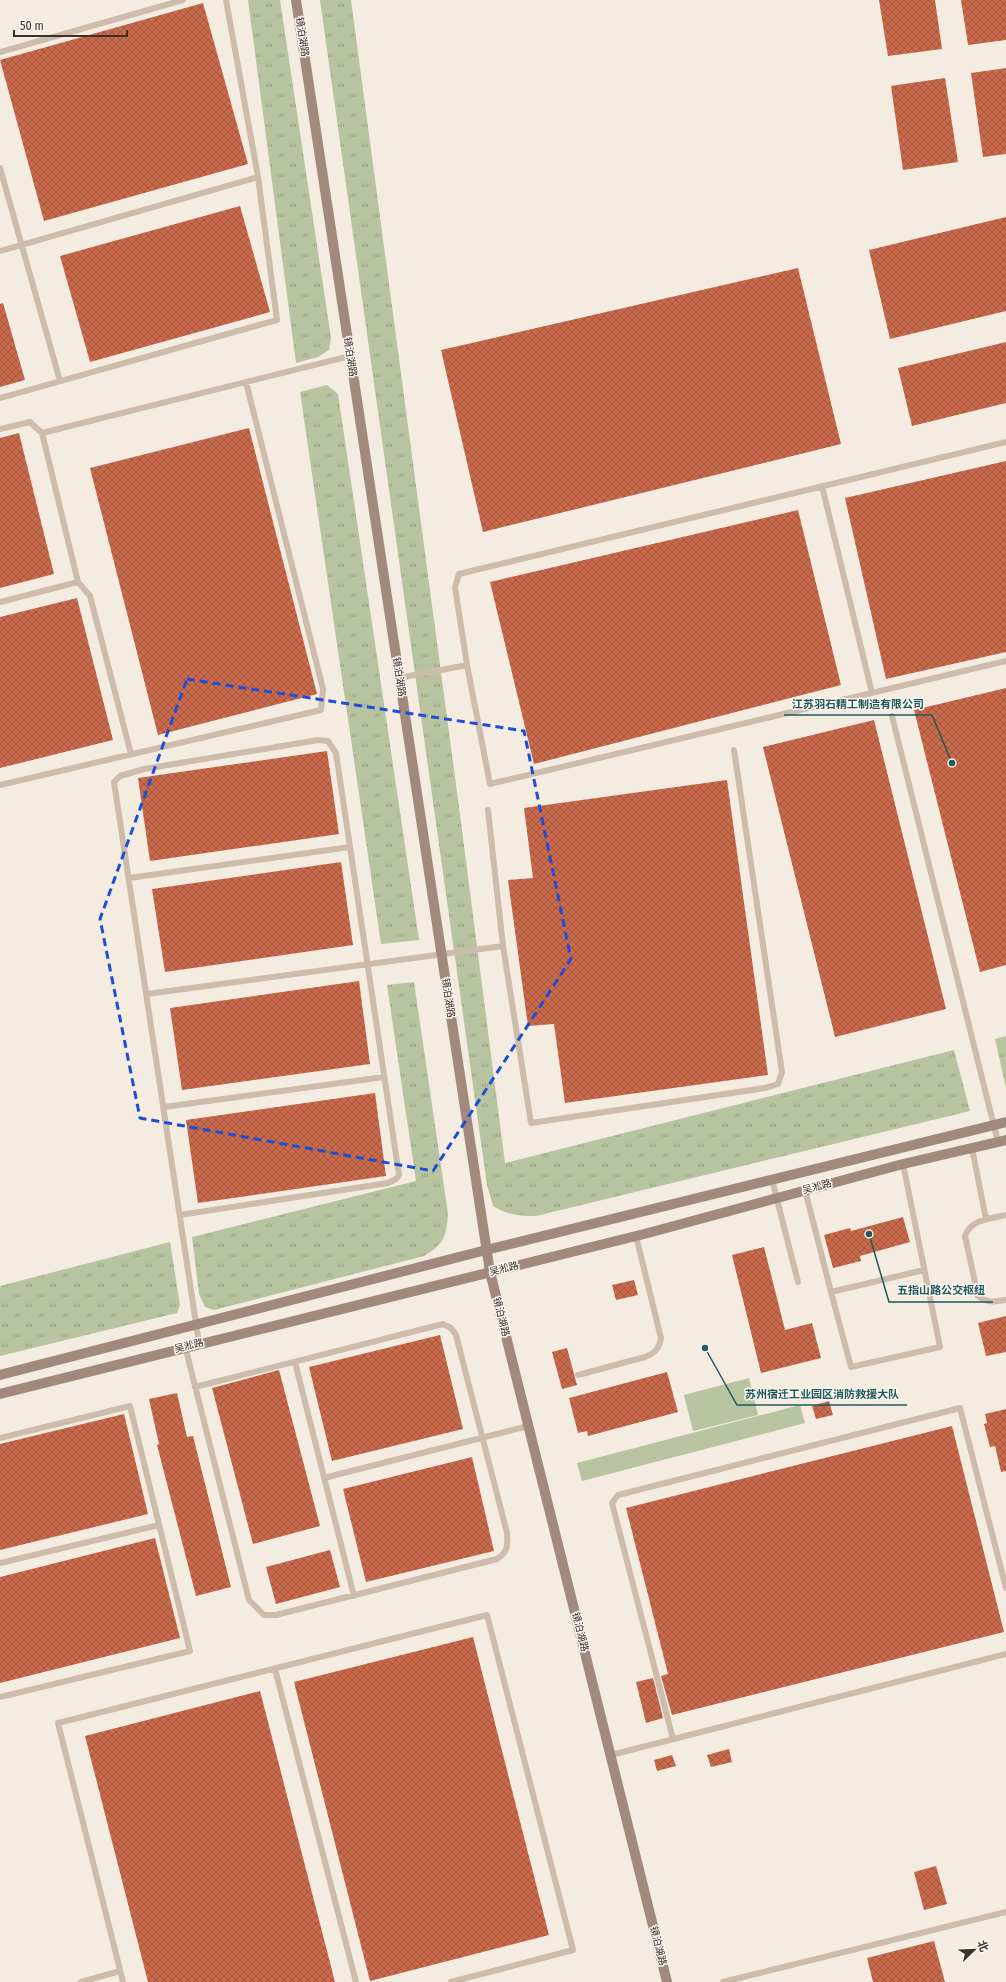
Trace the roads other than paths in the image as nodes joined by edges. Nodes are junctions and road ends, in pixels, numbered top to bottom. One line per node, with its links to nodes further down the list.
1 (183, 0): 4 (lane)
2 (226, 0): 6 (lane)
3 (296, 0): 9 (main road, 镜泊湖路)
4 (0, 52)
5 (0, 168): 7 (lane)
6 (258, 178): 7 (lane); 10 (lane)
7 (22, 245): 8 (lane); 10 (lane)
8 (0, 251)
9 (350, 356): 11 (lane); 21 (main road, 镜泊湖路)
10 (60, 381): 12 (lane)
11 (246, 382): 14 (lane); 25 (lane)
12 (0, 398)
13 (0, 429): 14 (lane)
14 (42, 433): 17 (lane)
15 (1006, 442): 16 (lane)
16 (822, 486): 20 (lane); 22 (lane)
17 (78, 582): 18 (lane); 25 (lane)
18 (0, 602)
19 (1006, 661): 22 (lane)
20 (467, 666): 21 (lane); 22 (lane)
21 (399, 678): 31 (main road, 镜泊湖路)
22 (872, 693)
23 (892, 716): 37 (lane)
24 (734, 750): 30 (lane)
25 (131, 754): 26 (lane)
26 (0, 785)
27 (488, 810): 30 (lane)
28 (350, 847): 29 (lane); 29 (lane); 32 (lane)
29 (129, 878): 33 (lane)
30 (503, 946): 31 (lane)
31 (441, 955): 32 (lane); 48 (main road, 镜泊湖路)
32 (367, 964): 33 (lane); 34 (lane)
33 (146, 994): 35 (lane)
34 (384, 1077): 35 (lane); 44 (lane)
35 (164, 1107): 44 (lane)
36 (1006, 1122): 37 (main road, 吴淞路)
37 (994, 1125): 38 (lane); 41 (main road, 吴淞路)
38 (1002, 1141): 39 (main road, 吴淞路)
39 (972, 1148): 40 (main road, 吴淞路); 46 (lane)
40 (903, 1164): 42 (main road, 吴淞路); 49 (lane)
41 (772, 1180): 43 (lane); 48 (main road, 吴淞路)
42 (806, 1190): 43 (main road, 吴淞路); 52 (lane)
43 (777, 1198): 47 (main road, 吴淞路); 51 (lane)
44 (180, 1215): 54 (lane)
45 (1006, 1216): 46 (lane)
46 (986, 1219): 53 (lane)
47 (636, 1236): 50 (main road, 吴淞路); 58 (lane)
48 (486, 1250): 50 (main road, 镜泊湖路); 54 (main road, 吴淞路)
49 (924, 1270): 52 (lane); 52 (lane)
50 (490, 1272): 55 (main road, 吴淞路); 62 (main road, 镜泊湖路)
51 (798, 1282)
52 (831, 1292)
53 (1006, 1300)
54 (196, 1325): 55 (lane); 59 (main road, 吴淞路)
55 (199, 1343): 56 (main road, 吴淞路)
56 (185, 1346): 60 (lane); 61 (main road, 吴淞路)
57 (295, 1362): 60 (lane); 64 (lane); 65 (lane)
58 (578, 1374)
59 (0, 1375)
60 (194, 1387): 69 (lane)
61 (0, 1394)
62 (528, 1426): 64 (lane); 74 (main road, 镜泊湖路)
63 (0, 1438): 66 (lane)
64 (483, 1438): 65 (lane); 69 (lane)
65 (324, 1478): 69 (lane)
66 (159, 1525): 67 (lane); 72 (lane)
67 (0, 1564)
68 (1006, 1588): 73 (lane)
69 (354, 1596)
70 (1006, 1654): 73 (lane)
71 (275, 1669): 76 (lane); 79 (lane); 80 (lane)
72 (0, 1697)
73 (673, 1739): 74 (lane)
74 (611, 1755): 81 (main road, 镜泊湖路)
75 (1006, 1912): 82 (lane)
76 (120, 1971): 77 (lane); 78 (lane)
77 (81, 1982)
78 (123, 1982)
79 (356, 1982)
80 (452, 1982)
81 (667, 1982)
82 (723, 1982)

